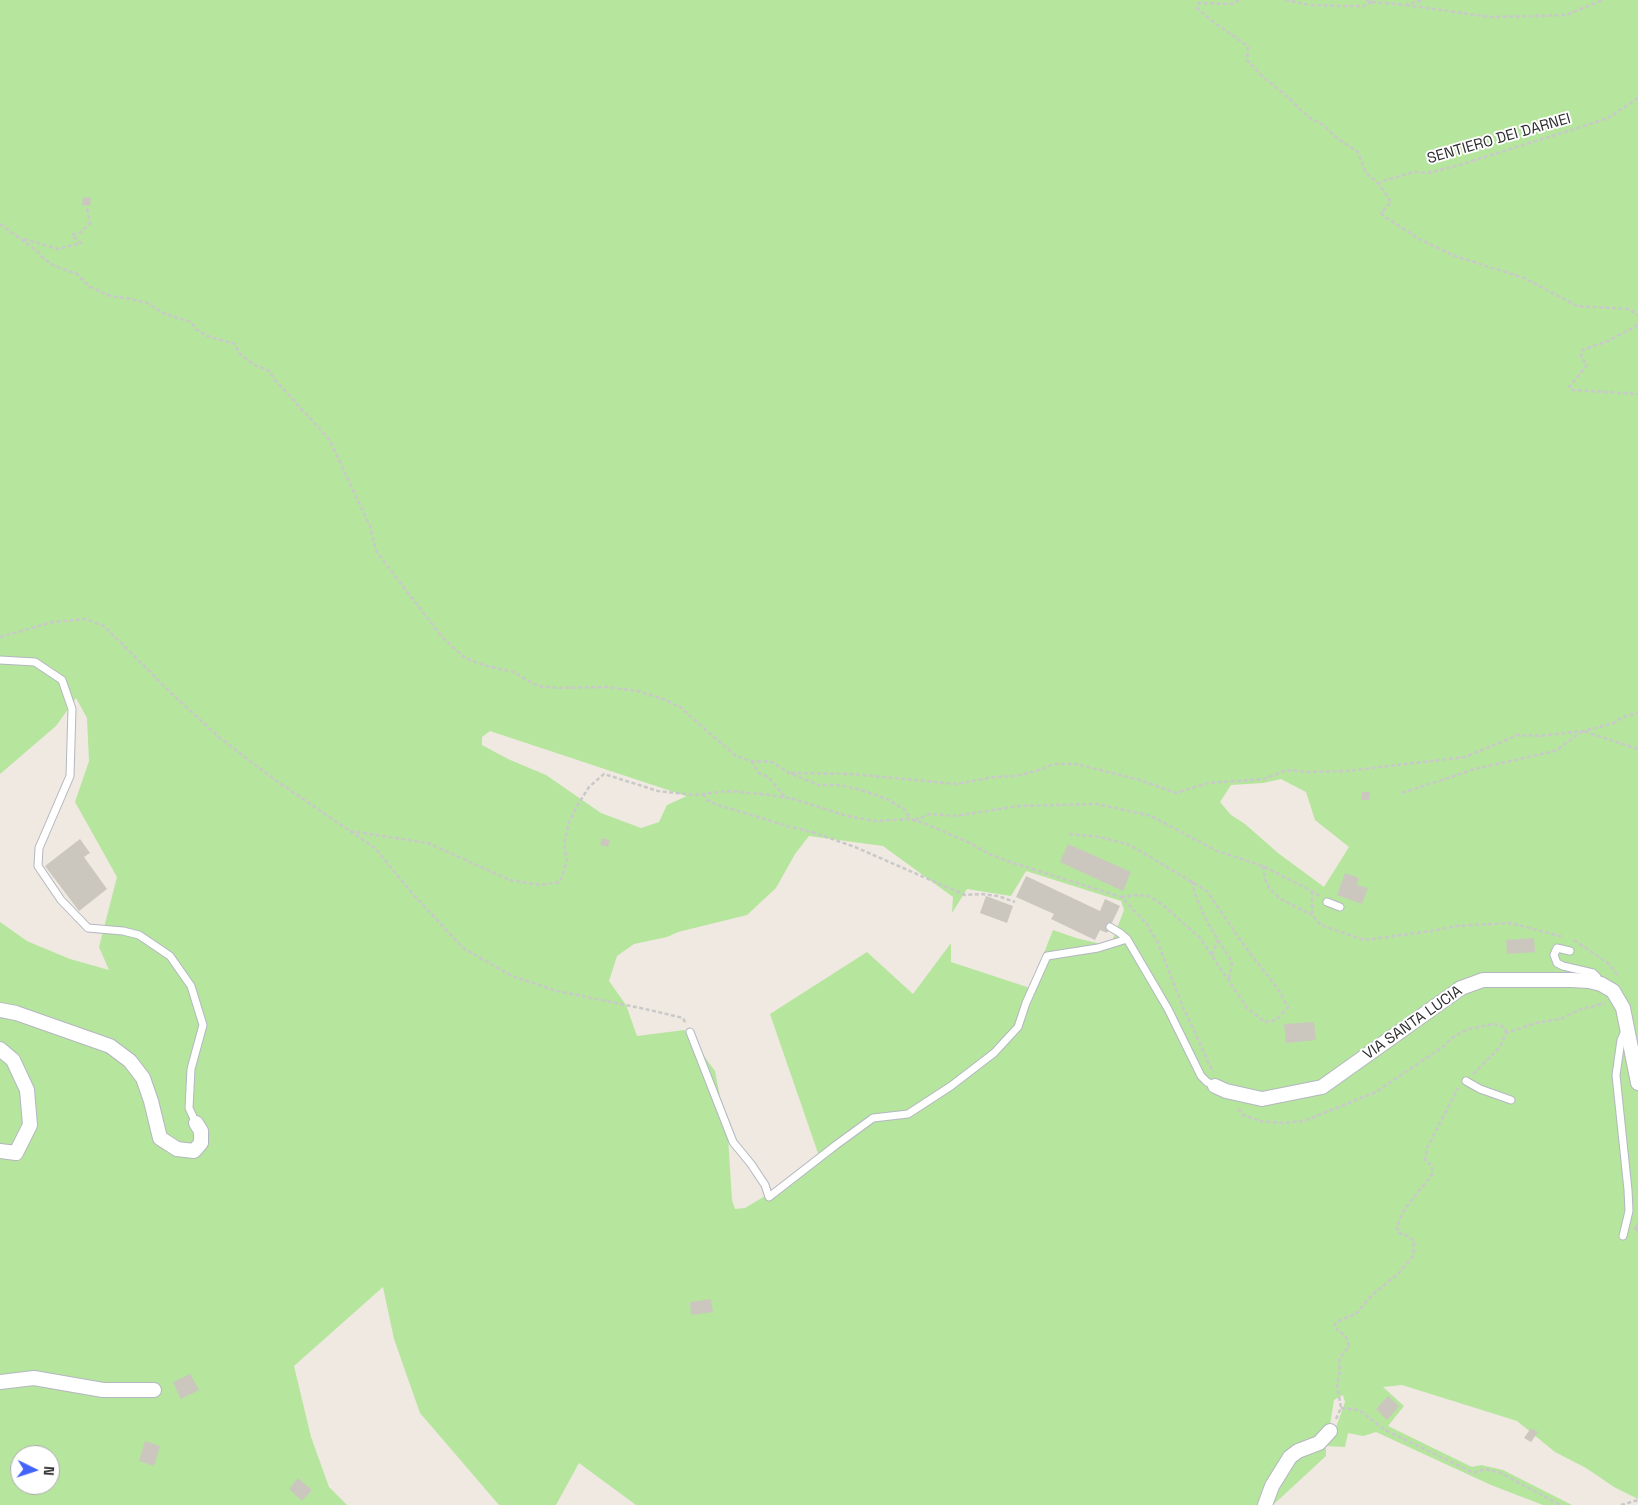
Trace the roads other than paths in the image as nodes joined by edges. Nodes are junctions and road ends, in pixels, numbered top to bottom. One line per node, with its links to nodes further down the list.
1 (0, 660): 16 (lane)
2 (1327, 902): 3 (lane)
3 (1340, 907)
4 (1110, 927): 5 (lane)
5 (1127, 940): 10 (lane); 14 (lane)
6 (1570, 951): 7 (lane)
7 (1599, 983): 9 (street); 14 (street, VIA SANTA LUCIA)
8 (0, 1010): 16 (street)
9 (1628, 1027): 13 (street); 18 (lane)
10 (690, 1032)
11 (0, 1049): 17 (street)
12 (1466, 1081): 15 (lane)
13 (1638, 1083)
14 (1221, 1088)
15 (1511, 1100)
16 (196, 1123)
17 (0, 1152)
18 (1622, 1236)
19 (0, 1382): 20 (street)
20 (154, 1390)
21 (1330, 1431): 22 (street)
22 (1265, 1505)

